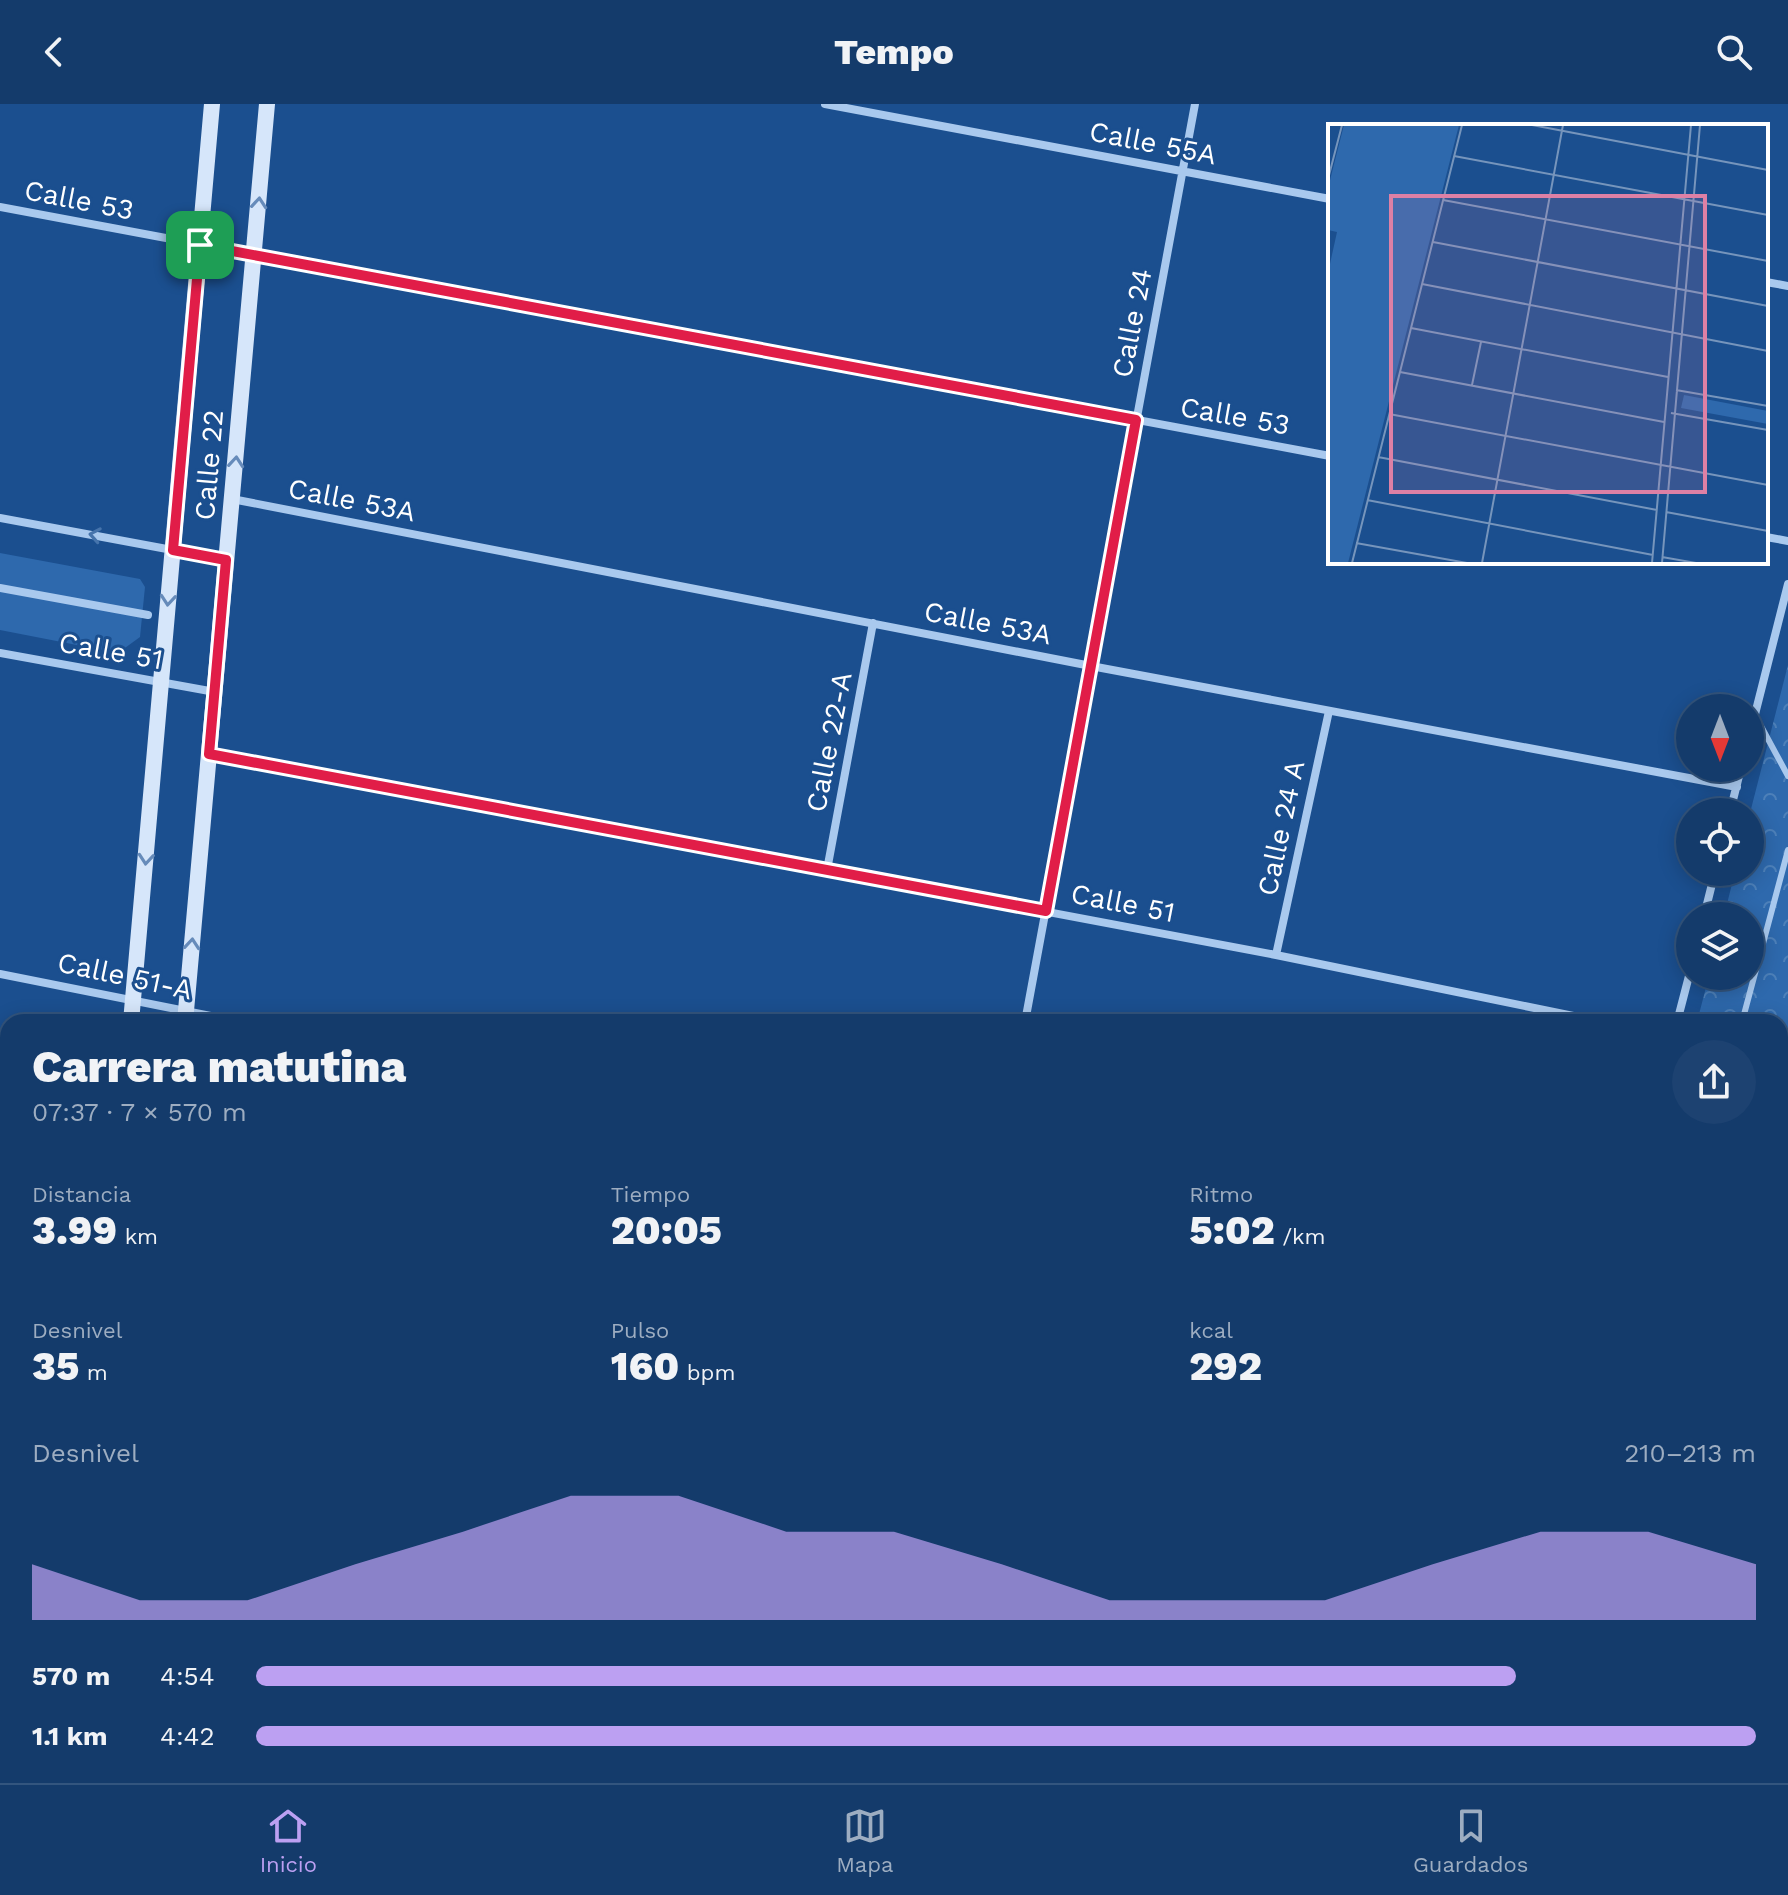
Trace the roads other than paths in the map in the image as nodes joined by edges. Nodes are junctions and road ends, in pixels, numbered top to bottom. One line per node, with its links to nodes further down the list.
1 (212, 104): 8 (street, Calle 22)
2 (267, 104): 9 (street, Calle 22, one-way to 2)
3 (825, 104): 5 (street, Calle 55A)
4 (1195, 104): 5 (street, Calle 24)
5 (1183, 171): 6 (street, Calle 55A); 12 (street, Calle 24)
6 (1328, 199)
7 (0, 207): 8 (street, Calle 53)
8 (200, 245): 9 (street, Calle 53); 18 (street, Calle 22)
9 (254, 255): 12 (street, Calle 53); 14 (street, Calle 22, one-way to 9)
10 (1768, 282): 11 (street)
11 (1788, 286)
12 (1136, 420): 13 (street, Calle 53); 25 (street, Calle 24)
13 (1328, 456)
14 (232, 499): 19 (street, Calle 22); 23 (street, Calle 53A)
15 (0, 518): 18 (street, one-way to 15)
16 (1768, 537): 17 (street)
17 (1788, 541)
18 (173, 550): 19 (street); 26 (street, Calle 22, one-way to 26)
19 (226, 560): 27 (street, Calle 22)
20 (1788, 584): 28 (street)
21 (0, 588): 22 (street)
22 (148, 615)
23 (873, 623): 25 (street, Calle 53A); 37 (street, Calle 22-A)
24 (0, 653): 26 (street, Calle 51)
25 (1091, 666): 29 (street, Calle 53A); 38 (street, Calle 24)
26 (161, 682): 27 (street, Calle 51); 42 (street, Calle 22, one-way to 42)
27 (215, 692): 31 (street, Calle 22)
28 (1760, 694)
29 (1329, 711): 34 (street, Calle 53A); 39 (street, Calle 24 A)
30 (1764, 732): 32 (lane)
31 (209, 754): 37 (street, Calle 51); 45 (street, Calle 22, one-way to 31)
32 (1788, 776)
33 (1738, 782): 34 (street)
34 (1737, 787): 35 (street)
35 (1734, 798)
36 (1788, 850): 49 (lane)
37 (827, 870): 38 (street, Calle 51)
38 (1046, 911): 39 (street, Calle 51); 46 (street, Calle 24)
39 (1276, 955): 47 (street, Calle 51)
40 (0, 974): 42 (street, Calle 51-A)
41 (1685, 990): 48 (street)
42 (133, 999): 43 (street, Calle 22); 44 (street, Calle 51-A)
43 (132, 1014)
44 (177, 1014)
45 (186, 1014)
46 (1027, 1014)
47 (1564, 1014)
48 (1679, 1014)
49 (1744, 1014)

